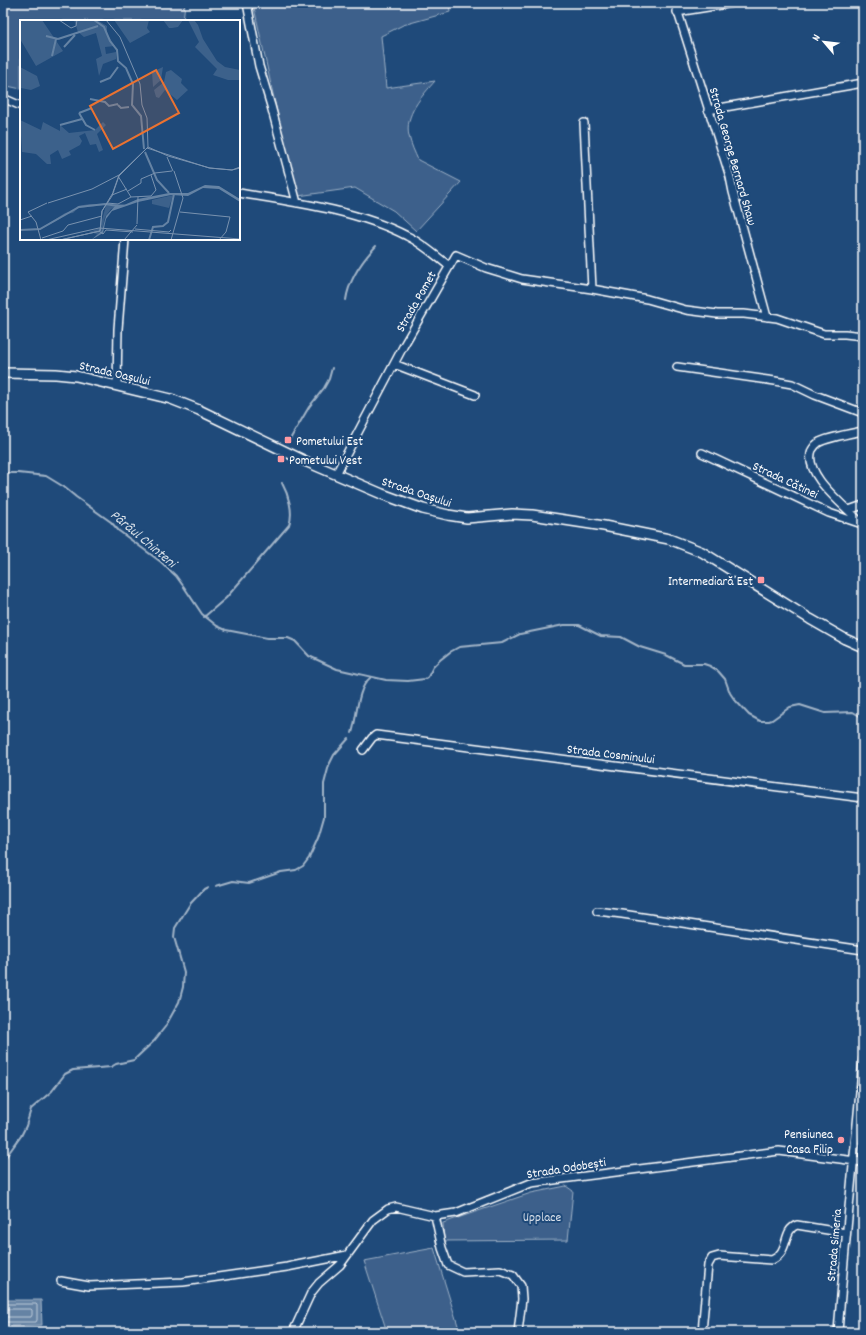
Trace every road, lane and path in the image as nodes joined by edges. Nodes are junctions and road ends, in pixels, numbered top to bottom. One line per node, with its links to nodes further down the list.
1 (247, 3): 11 (street)
2 (674, 3): 4 (street, Strada George Bernard Shaw)
3 (733, 3): 4 (street)
4 (677, 12): 8 (street, Strada George Bernard Shaw)
5 (863, 83): 8 (street)
6 (3, 98): 7 (street)
7 (20, 106)
8 (708, 110): 15 (street, Strada George Bernard Shaw)
9 (584, 123): 14 (street)
10 (240, 193): 11 (street, Strada Pomet)
11 (297, 203): 13 (street, Strada Pomet)
12 (125, 240): 20 (street)
13 (449, 266): 14 (street); 17 (street, Strada Pomet)
14 (592, 289): 15 (street)
15 (767, 317): 16 (street)
16 (863, 336)
17 (394, 364): 21 (street); 25 (street, Strada Pomet)
18 (677, 367): 22 (street)
19 (3, 373): 20 (main road, Strada Oașului)
20 (117, 385): 25 (main road, Strada Oașului)
21 (475, 396)
22 (863, 413)
23 (863, 431): 27 (street)
24 (702, 453): 28 (street, Strada Cătinei)
25 (336, 474): 29 (main road, Strada Oașului)
26 (863, 505): 27 (street)
27 (849, 510): 28 (street)
28 (862, 525)
29 (863, 647)
30 (362, 750): 31 (street, Strada Cosminului)
31 (863, 798)
32 (597, 912): 33 (street)
33 (863, 950)
34 (863, 1059): 35 (street, Strada Simeria)
35 (854, 1161): 36 (street, Strada Odobești); 37 (street, Strada Odobești); 38 (street, Strada Simeria)
36 (863, 1162)
37 (435, 1216): 39 (street, Strada Odobești); 42 (street)
38 (846, 1233): 43 (street); 44 (street, Strada Simeria)
39 (347, 1255): 40 (street); 41 (street, Strada Odobești)
40 (61, 1281)
41 (293, 1332)
42 (518, 1332)
43 (702, 1332)
44 (838, 1332)

